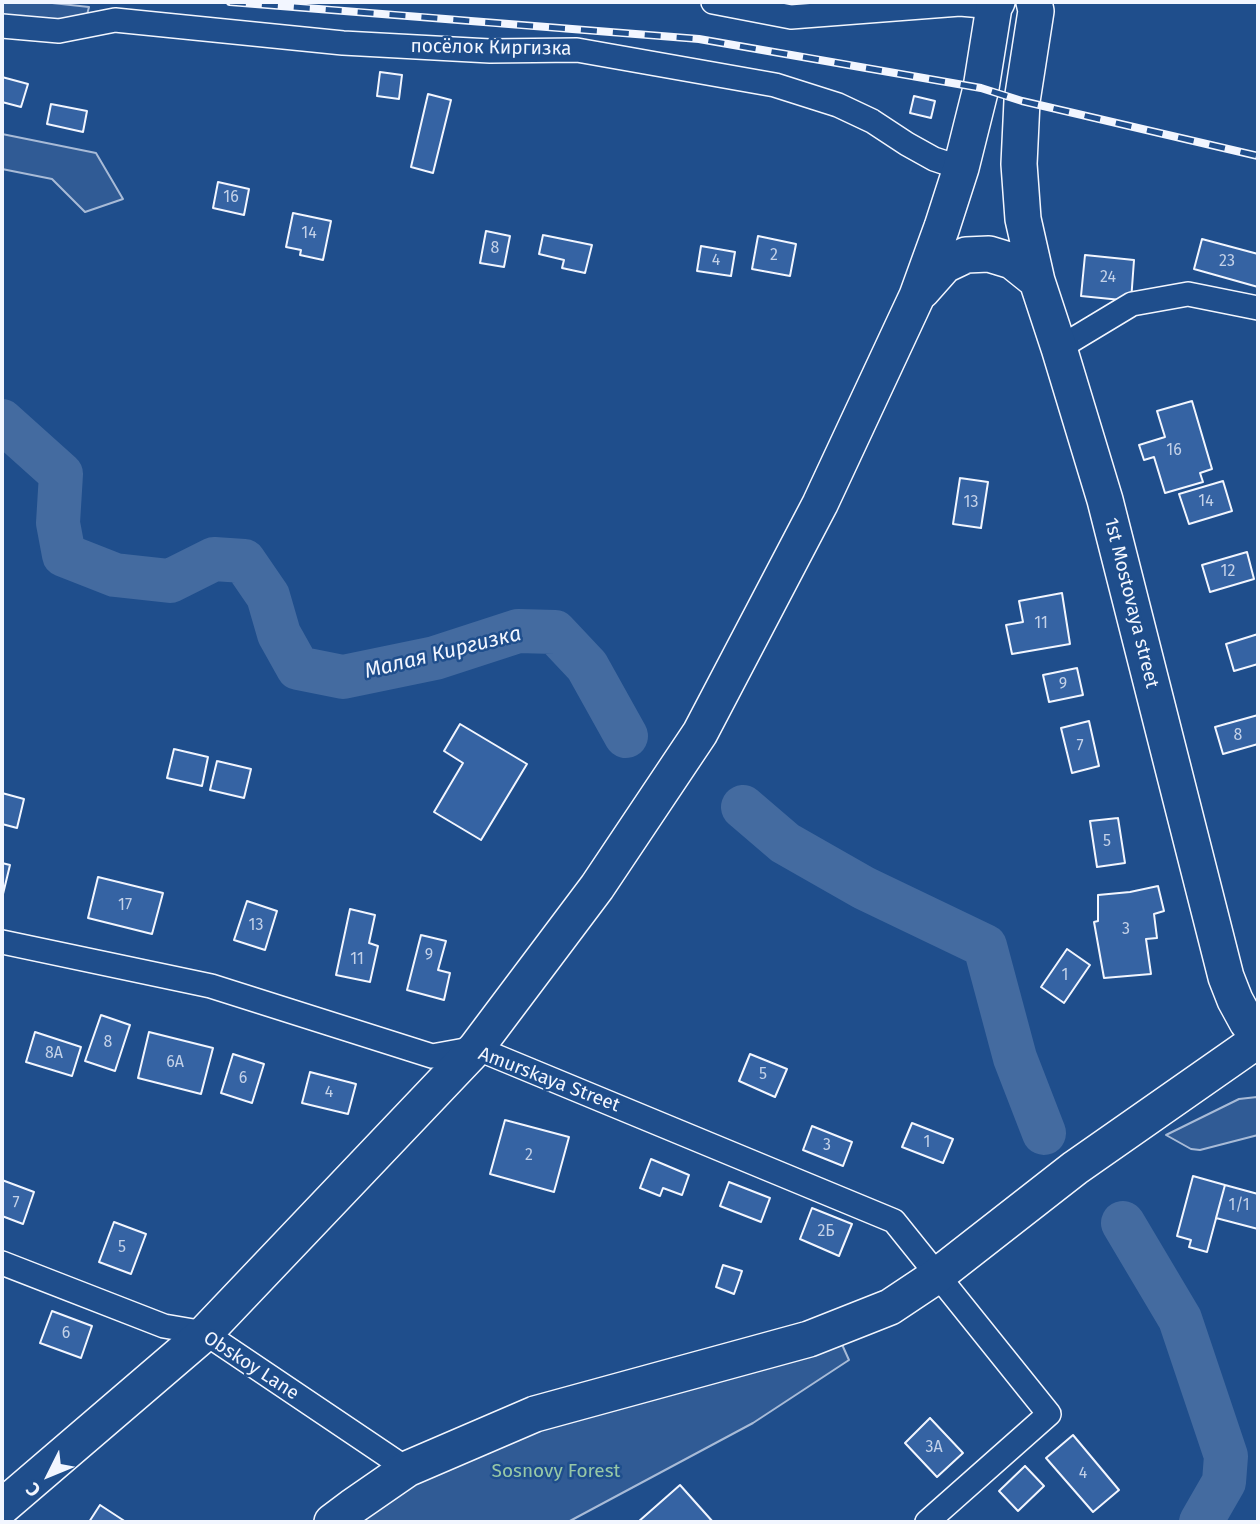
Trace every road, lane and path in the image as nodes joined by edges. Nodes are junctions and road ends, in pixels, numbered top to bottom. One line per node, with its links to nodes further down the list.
1 (713, 2): 3 (street)
2 (1034, 2): 6 (main road, 1st Mostovaya street)
3 (995, 4): 5 (main road)
4 (2, 26): 5 (street, посёлок Киргизка)
5 (961, 168): 7 (main road)
6 (1037, 281): 7 (main road); 9 (main road, 1st Mostovaya street)
7 (917, 296): 12 (main road)
8 (1258, 308): 9 (street)
9 (1059, 348): 11 (main road, 1st Mostovaya street)
10 (2, 942): 12 (street, Amurskaya Street)
11 (1258, 1038): 14 (main road)
12 (476, 1048): 14 (street, Amurskaya Street); 15 (main road)
13 (2, 1263): 15 (street, Obskoy Lane)
14 (938, 1275): 16 (main road); 19 (street, Amurskaya Street)
15 (205, 1332): 16 (street, Obskoy Lane); 17 (main road)
16 (407, 1469): 18 (main road)
17 (2, 1507)
18 (332, 1522)
19 (927, 1522)

